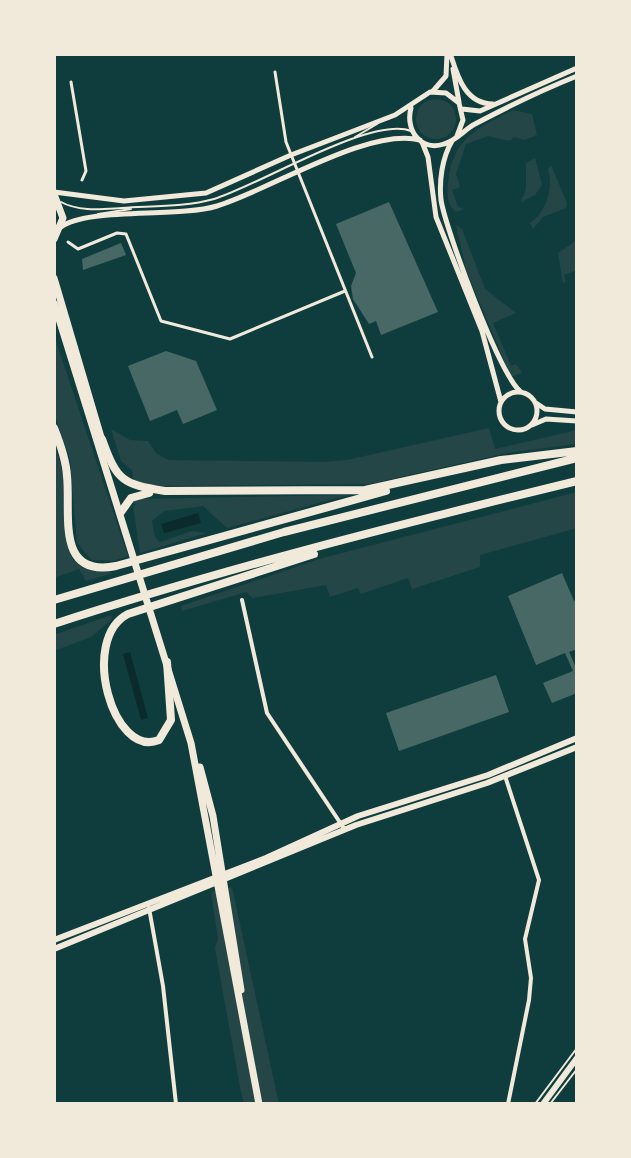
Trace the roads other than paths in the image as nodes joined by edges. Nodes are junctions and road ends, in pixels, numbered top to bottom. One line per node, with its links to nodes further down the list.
1 (449, 55): 6 (street); 8 (street); 9 (street)
2 (577, 68): 8 (street)
3 (275, 72): 16 (street)
4 (577, 76): 12 (street)
5 (71, 82): 19 (street)
6 (433, 91): 7 (street); 9 (street)
7 (413, 103): 10 (street); 11 (street)
8 (498, 103): 9 (street)
9 (460, 106): 12 (street)
10 (389, 117): 13 (lane); 16 (street)
11 (412, 131): 13 (lane); 14 (street)
12 (457, 136): 15 (street)
13 (351, 140): 17 (lane)
14 (421, 141): 15 (street); 18 (street); 34 (street)
15 (452, 141): 33 (street)
16 (291, 155): 17 (street); 20 (street)
17 (295, 164): 18 (street); 21 (lane)
18 (298, 174): 22 (street); 27 (street)
19 (82, 180)
20 (55, 195): 21 (lane); 23 (main road)
21 (144, 207): 22 (lane)
22 (86, 216): 23 (street)
23 (61, 227): 24 (main road)
24 (54, 239)
25 (68, 242): 27 (street)
26 (54, 278): 40 (main road)
27 (345, 291): 32 (street)
28 (54, 303): 31 (main road)
29 (54, 319): 30 (main road)
30 (56, 328): 31 (main road)
31 (69, 352): 42 (main road)
32 (372, 357)
33 (521, 392): 34 (street); 35 (street)
34 (501, 402): 38 (street)
35 (535, 402): 36 (street); 38 (street)
36 (577, 412)
37 (577, 421): 38 (street)
38 (531, 425)
39 (54, 428): 44 (highway)
40 (102, 439): 42 (main road); 46 (highway)
41 (577, 451): 44 (highway)
42 (104, 458): 47 (main road)
43 (577, 458): 49 (highway)
44 (428, 476): 46 (highway)
45 (577, 481): 48 (highway)
46 (165, 491): 47 (highway)
47 (121, 512): 52 (main road)
48 (391, 527): 51 (highway); 52 (highway)
49 (54, 600)
50 (242, 600): 56 (street)
51 (54, 624)
52 (167, 662): 57 (main road)
53 (577, 738): 56 (main road)
54 (577, 747): 55 (main road)
55 (505, 776): 56 (main road); 66 (street)
56 (343, 827): 57 (main road)
57 (220, 879): 58 (main road); 59 (main road); 65 (main road)
58 (149, 908): 60 (main road); 64 (street)
59 (54, 940)
60 (54, 949)
61 (577, 1048): 67 (lane)
62 (577, 1058): 68 (main road)
63 (577, 1069): 69 (lane)
64 (176, 1104)
65 (259, 1104)
66 (508, 1104)
67 (535, 1104)
68 (543, 1104)
69 (550, 1104)

